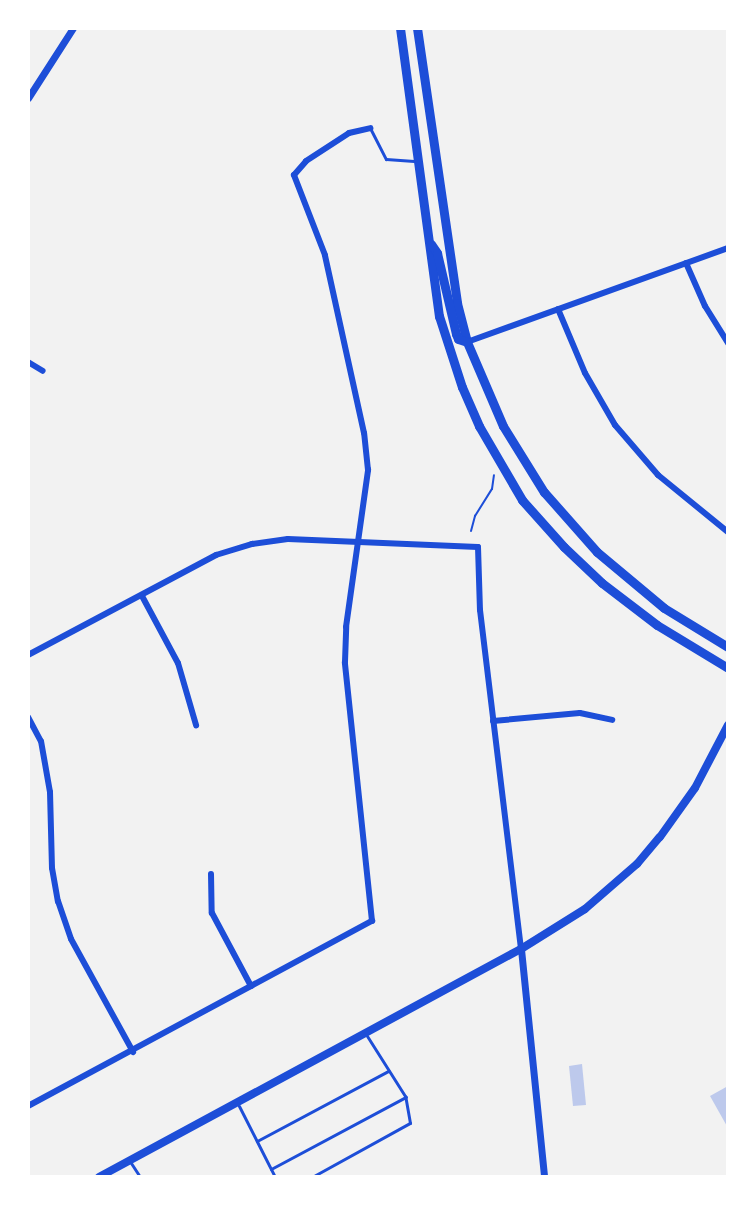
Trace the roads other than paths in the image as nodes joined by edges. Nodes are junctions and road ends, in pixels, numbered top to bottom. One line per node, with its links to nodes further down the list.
1 (73, 28): 4 (street)
2 (400, 28): 6 (main road)
3 (417, 28): 11 (main road)
4 (28, 98)
5 (370, 128): 6 (lane); 16 (street)
6 (418, 161): 7 (main road)
7 (428, 240): 11 (main road); 20 (main road)
8 (728, 248): 9 (street)
9 (686, 263): 10 (street); 12 (street)
10 (558, 309): 11 (street); 15 (street)
11 (467, 342): 18 (main road)
12 (728, 343)
13 (28, 362): 14 (street)
14 (43, 371)
15 (728, 532)
16 (359, 542): 17 (street); 23 (street); 28 (street)
17 (142, 596): 19 (street); 24 (street)
18 (728, 647)
19 (28, 655)
20 (728, 668)
21 (28, 717): 30 (street)
22 (612, 720): 23 (street)
23 (493, 721): 27 (street)
24 (196, 725)
25 (728, 725): 27 (main road)
26 (211, 874): 28 (street)
27 (521, 949): 29 (main road); 42 (street)
28 (251, 986): 30 (street)
29 (365, 1032): 31 (lane); 33 (main road)
30 (133, 1052): 34 (street)
31 (389, 1070): 32 (lane); 35 (lane)
32 (406, 1097): 37 (lane); 41 (lane)
33 (237, 1102): 35 (lane); 36 (main road)
34 (28, 1106)
35 (257, 1141): 37 (lane)
36 (130, 1160): 38 (main road); 39 (lane)
37 (271, 1169): 40 (lane)
38 (99, 1177)
39 (140, 1177)
40 (275, 1177)
41 (312, 1177)
42 (544, 1177)

